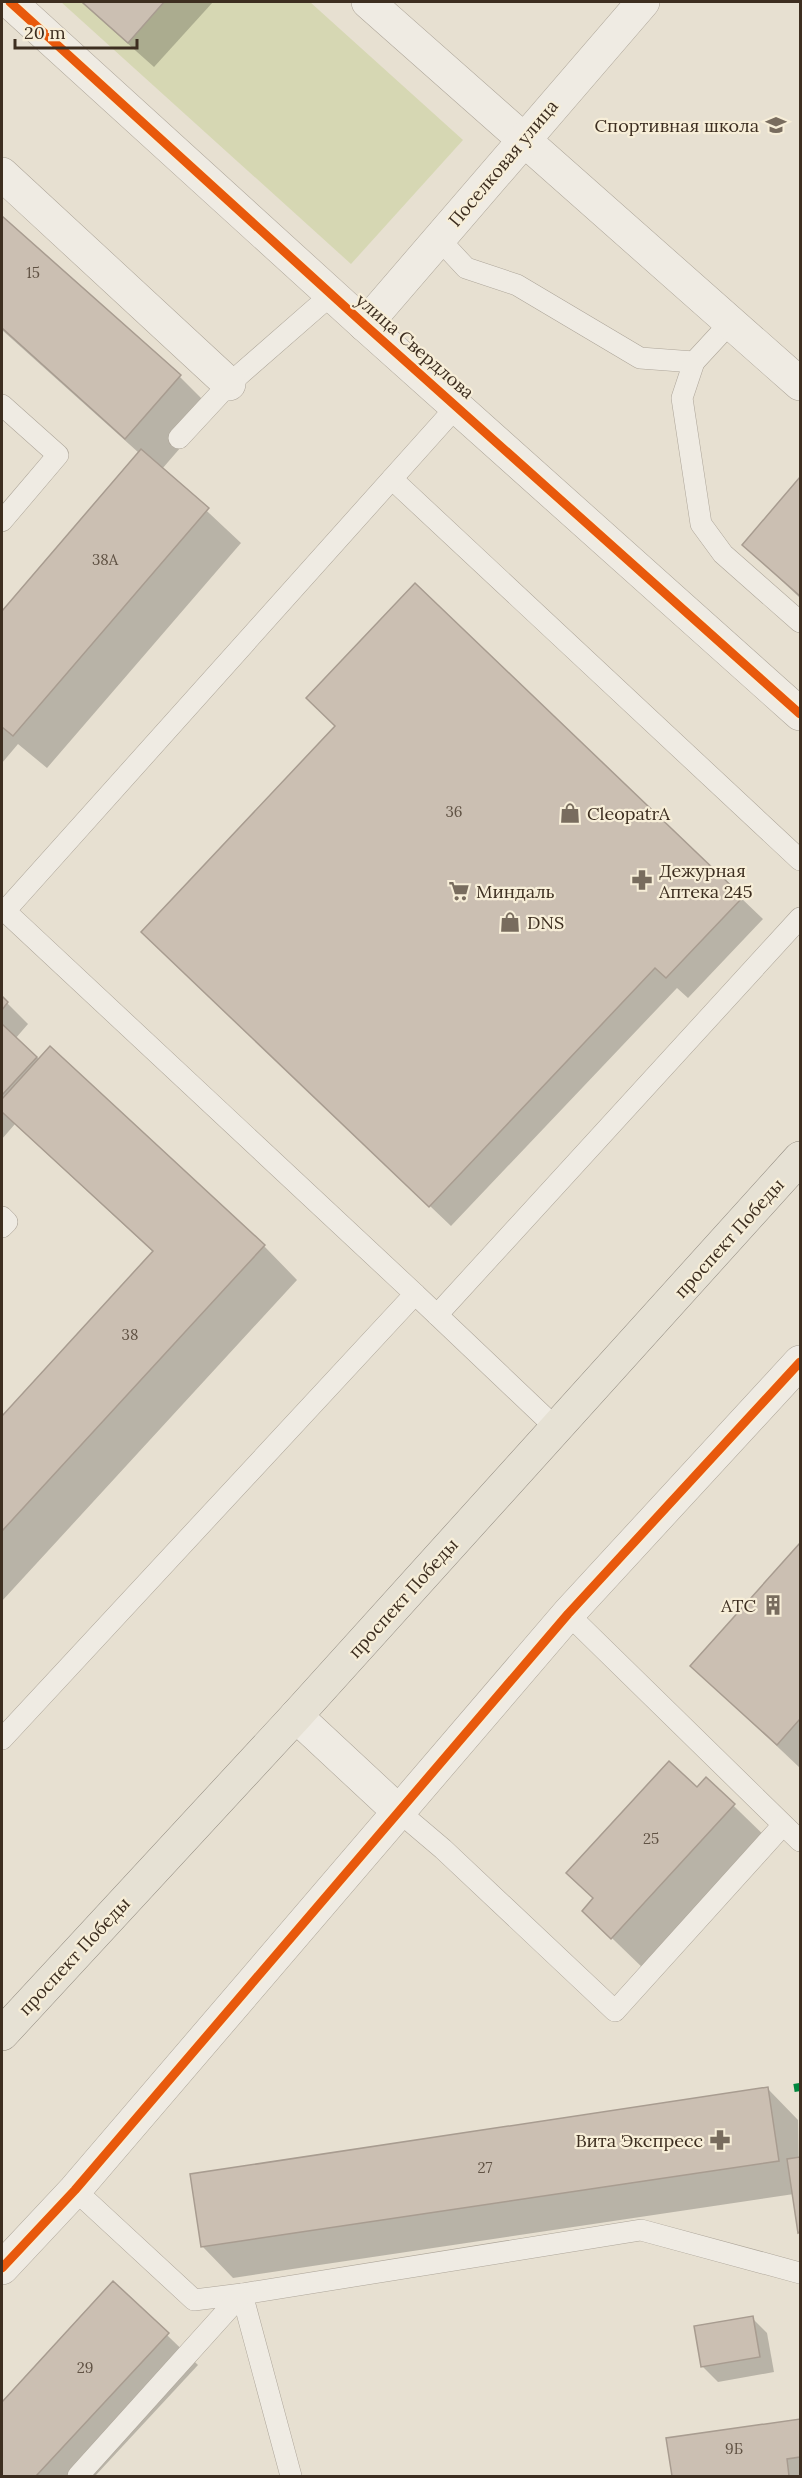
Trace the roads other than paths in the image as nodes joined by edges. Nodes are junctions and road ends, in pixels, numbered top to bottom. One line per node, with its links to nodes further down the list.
1 (10, 2): 7 (street, улица Свердлова)
2 (368, 2): 4 (street)
3 (643, 2): 4 (street, Поселковая улица)
4 (523, 138): 6 (street, Поселковая улица); 8 (street)
5 (2, 174): 11 (street)
6 (439, 239): 9 (street, Поселковая улица); 10 (lane)
7 (332, 294): 9 (street, улица Свердлова); 11 (lane)
8 (730, 322): 10 (lane); 12 (street)
9 (365, 325): 14 (street, улица Свердлова)
10 (694, 362): 18 (lane)
11 (229, 384): 15 (lane)
12 (801, 384)
13 (2, 405): 17 (lane)
14 (458, 405): 16 (lane); 19 (street, улица Свердлова)
15 (179, 438)
16 (392, 478): 20 (lane); 25 (lane)
17 (2, 521)
18 (801, 622)
19 (801, 714)
20 (801, 860)
21 (801, 918): 26 (lane)
22 (801, 1158): 28 (main road, проспект Победы)
23 (2, 1216): 24 (lane)
24 (2, 1227)
25 (415, 1294): 26 (lane); 31 (lane)
26 (437, 1315): 28 (lane)
27 (801, 1362): 29 (street)
28 (556, 1428): 30 (main road, проспект Победы)
29 (568, 1614): 32 (street); 33 (lane)
30 (296, 1716): 32 (street); 35 (main road, проспект Победы)
31 (2, 1739)
32 (398, 1810): 33 (lane); 36 (street)
33 (783, 1825): 34 (lane)
34 (801, 1841)
35 (2, 2034)
36 (75, 2190): 37 (street); 39 (lane)
37 (4, 2260)
38 (801, 2273): 39 (lane)
39 (242, 2294): 40 (lane); 41 (lane)
40 (78, 2476)
41 (291, 2476)

